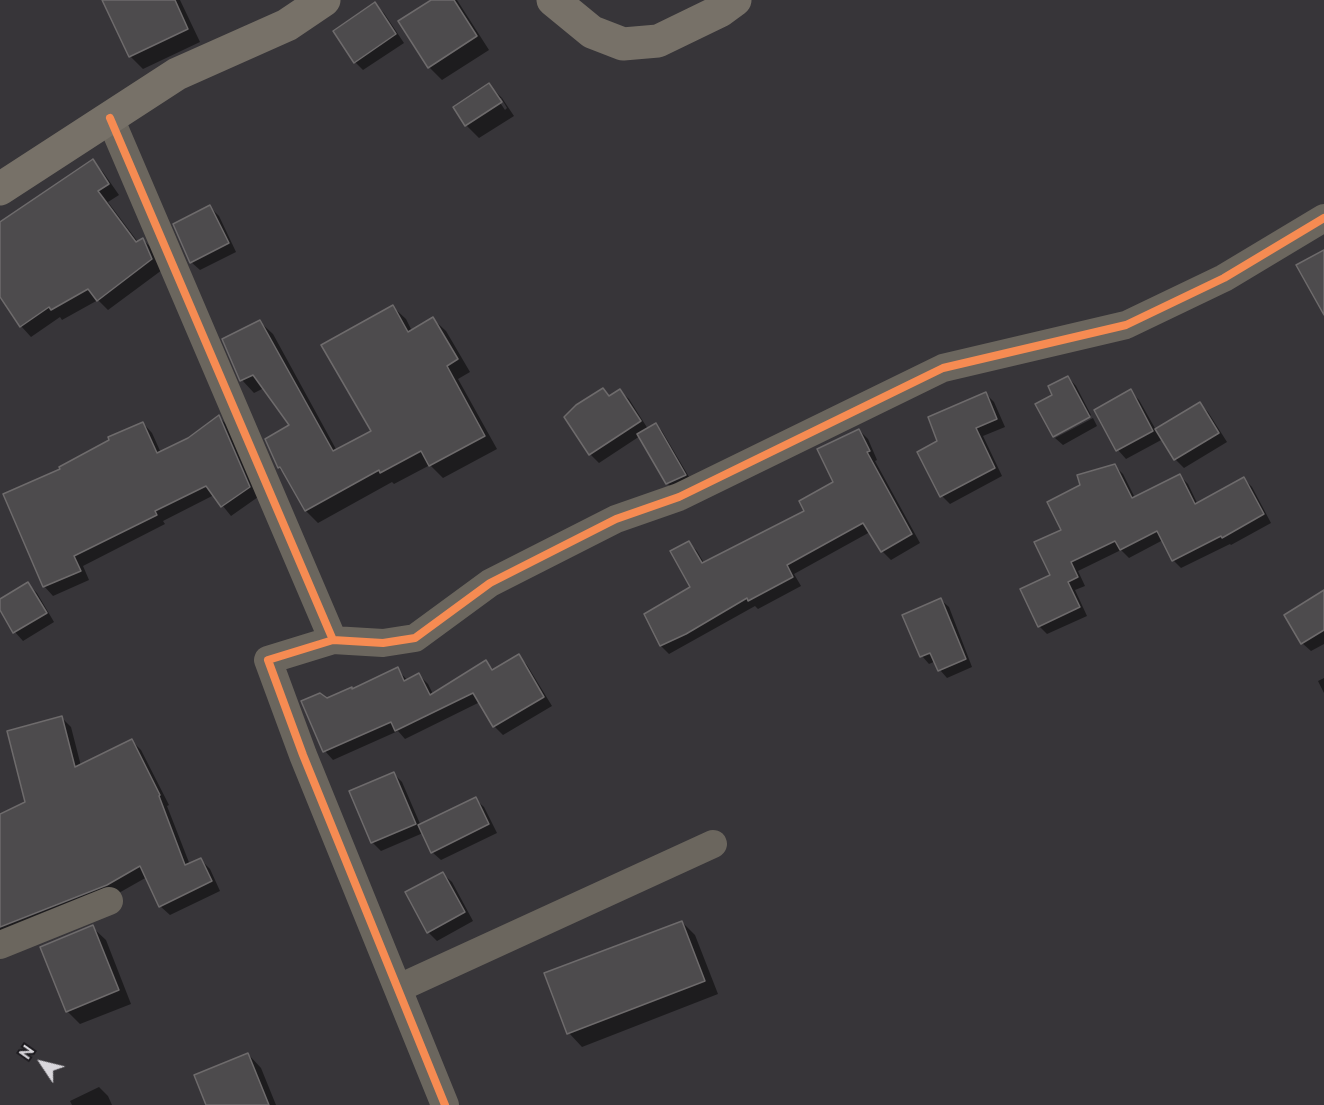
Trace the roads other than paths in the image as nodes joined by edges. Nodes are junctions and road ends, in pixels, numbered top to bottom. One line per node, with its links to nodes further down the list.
1 (324, 0): 4 (street)
2 (553, 0): 3 (street)
3 (735, 0)
4 (110, 118): 5 (street); 7 (street)
5 (0, 189)
6 (1324, 218): 7 (street)
7 (333, 640): 11 (street)
8 (713, 844): 11 (street)
9 (109, 901): 10 (street)
10 (0, 945)
11 (399, 988): 12 (street)
12 (445, 1105)

